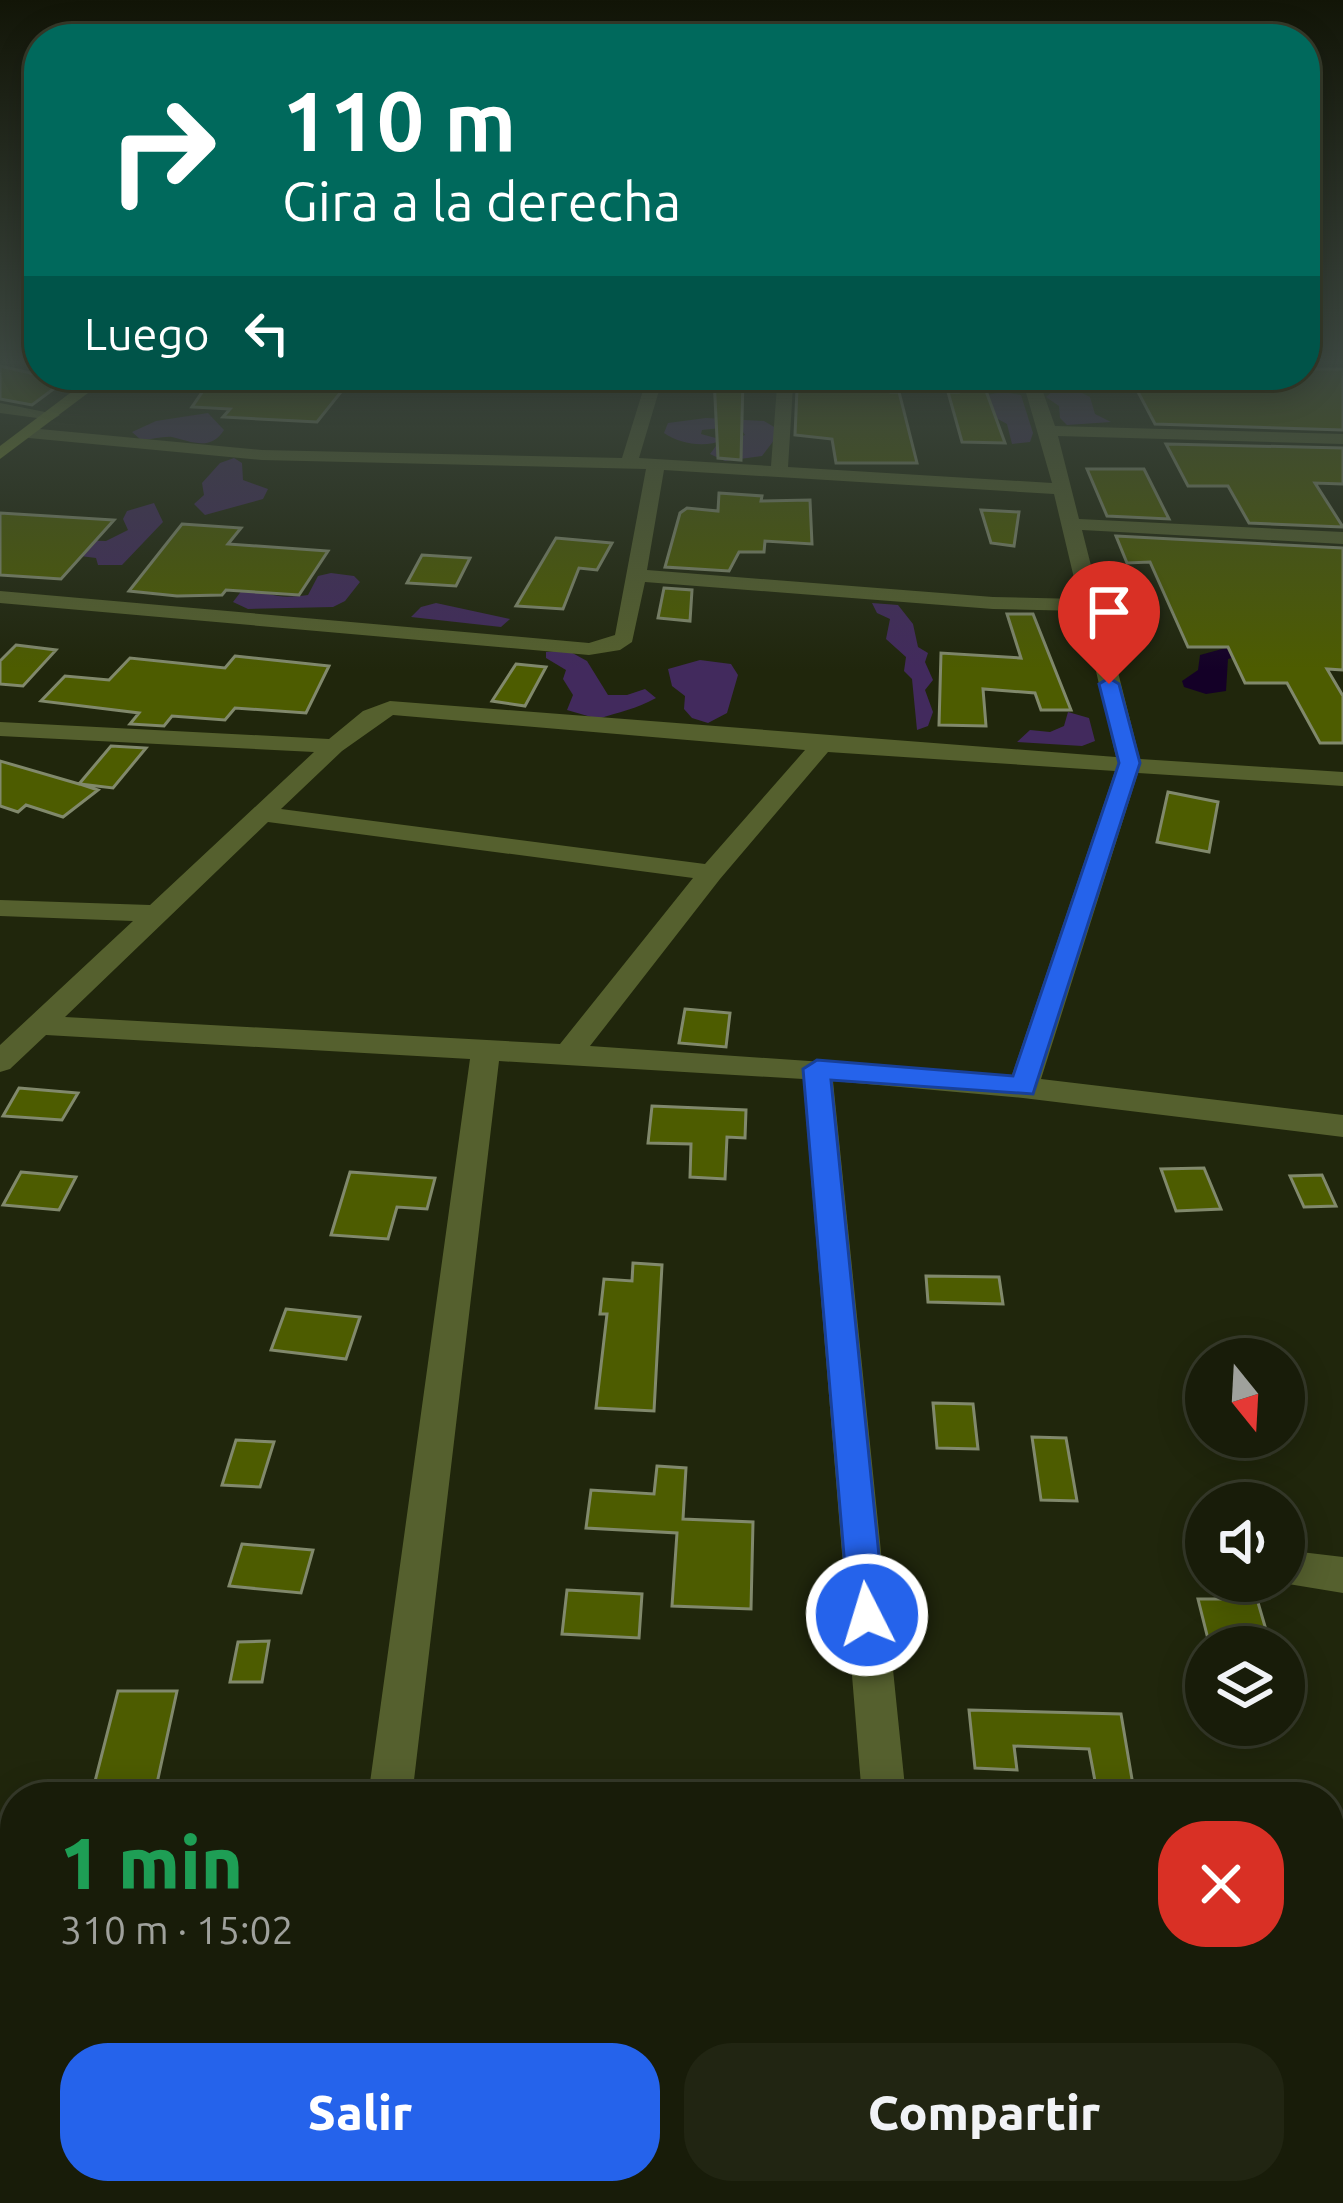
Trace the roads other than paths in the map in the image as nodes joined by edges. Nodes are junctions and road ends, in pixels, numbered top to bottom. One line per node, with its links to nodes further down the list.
1 (620, 464): 2 (street)
2 (628, 464): 3 (street)
3 (656, 464): 6 (street); 10 (street)
4 (780, 464): 6 (street)
5 (1056, 464): 7 (street)
6 (779, 473): 7 (street)
7 (1062, 489): 8 (street)
8 (1070, 524): 9 (street); 12 (street)
9 (1343, 538)
10 (634, 575): 11 (street); 12 (street)
11 (0, 597)
12 (1089, 604): 16 (street)
13 (0, 729): 15 (street)
14 (822, 745): 15 (street); 16 (street); 19 (street)
15 (334, 746): 18 (street)
16 (1129, 763): 17 (street); 27 (street)
17 (1343, 779)
18 (262, 814): 19 (street); 21 (street)
19 (711, 873): 24 (street)
20 (0, 908): 21 (street)
21 (157, 914): 22 (street)
22 (42, 1025): 23 (street); 25 (street)
23 (484, 1054): 24 (street); 31 (street)
24 (567, 1055): 26 (street)
25 (0, 1062)
26 (817, 1069): 27 (street); 32 (street)
27 (1023, 1087): 28 (street)
28 (1343, 1126)
29 (1305, 1570): 30 (street)
30 (1343, 1575)
31 (392, 1782)
32 (883, 1782)

